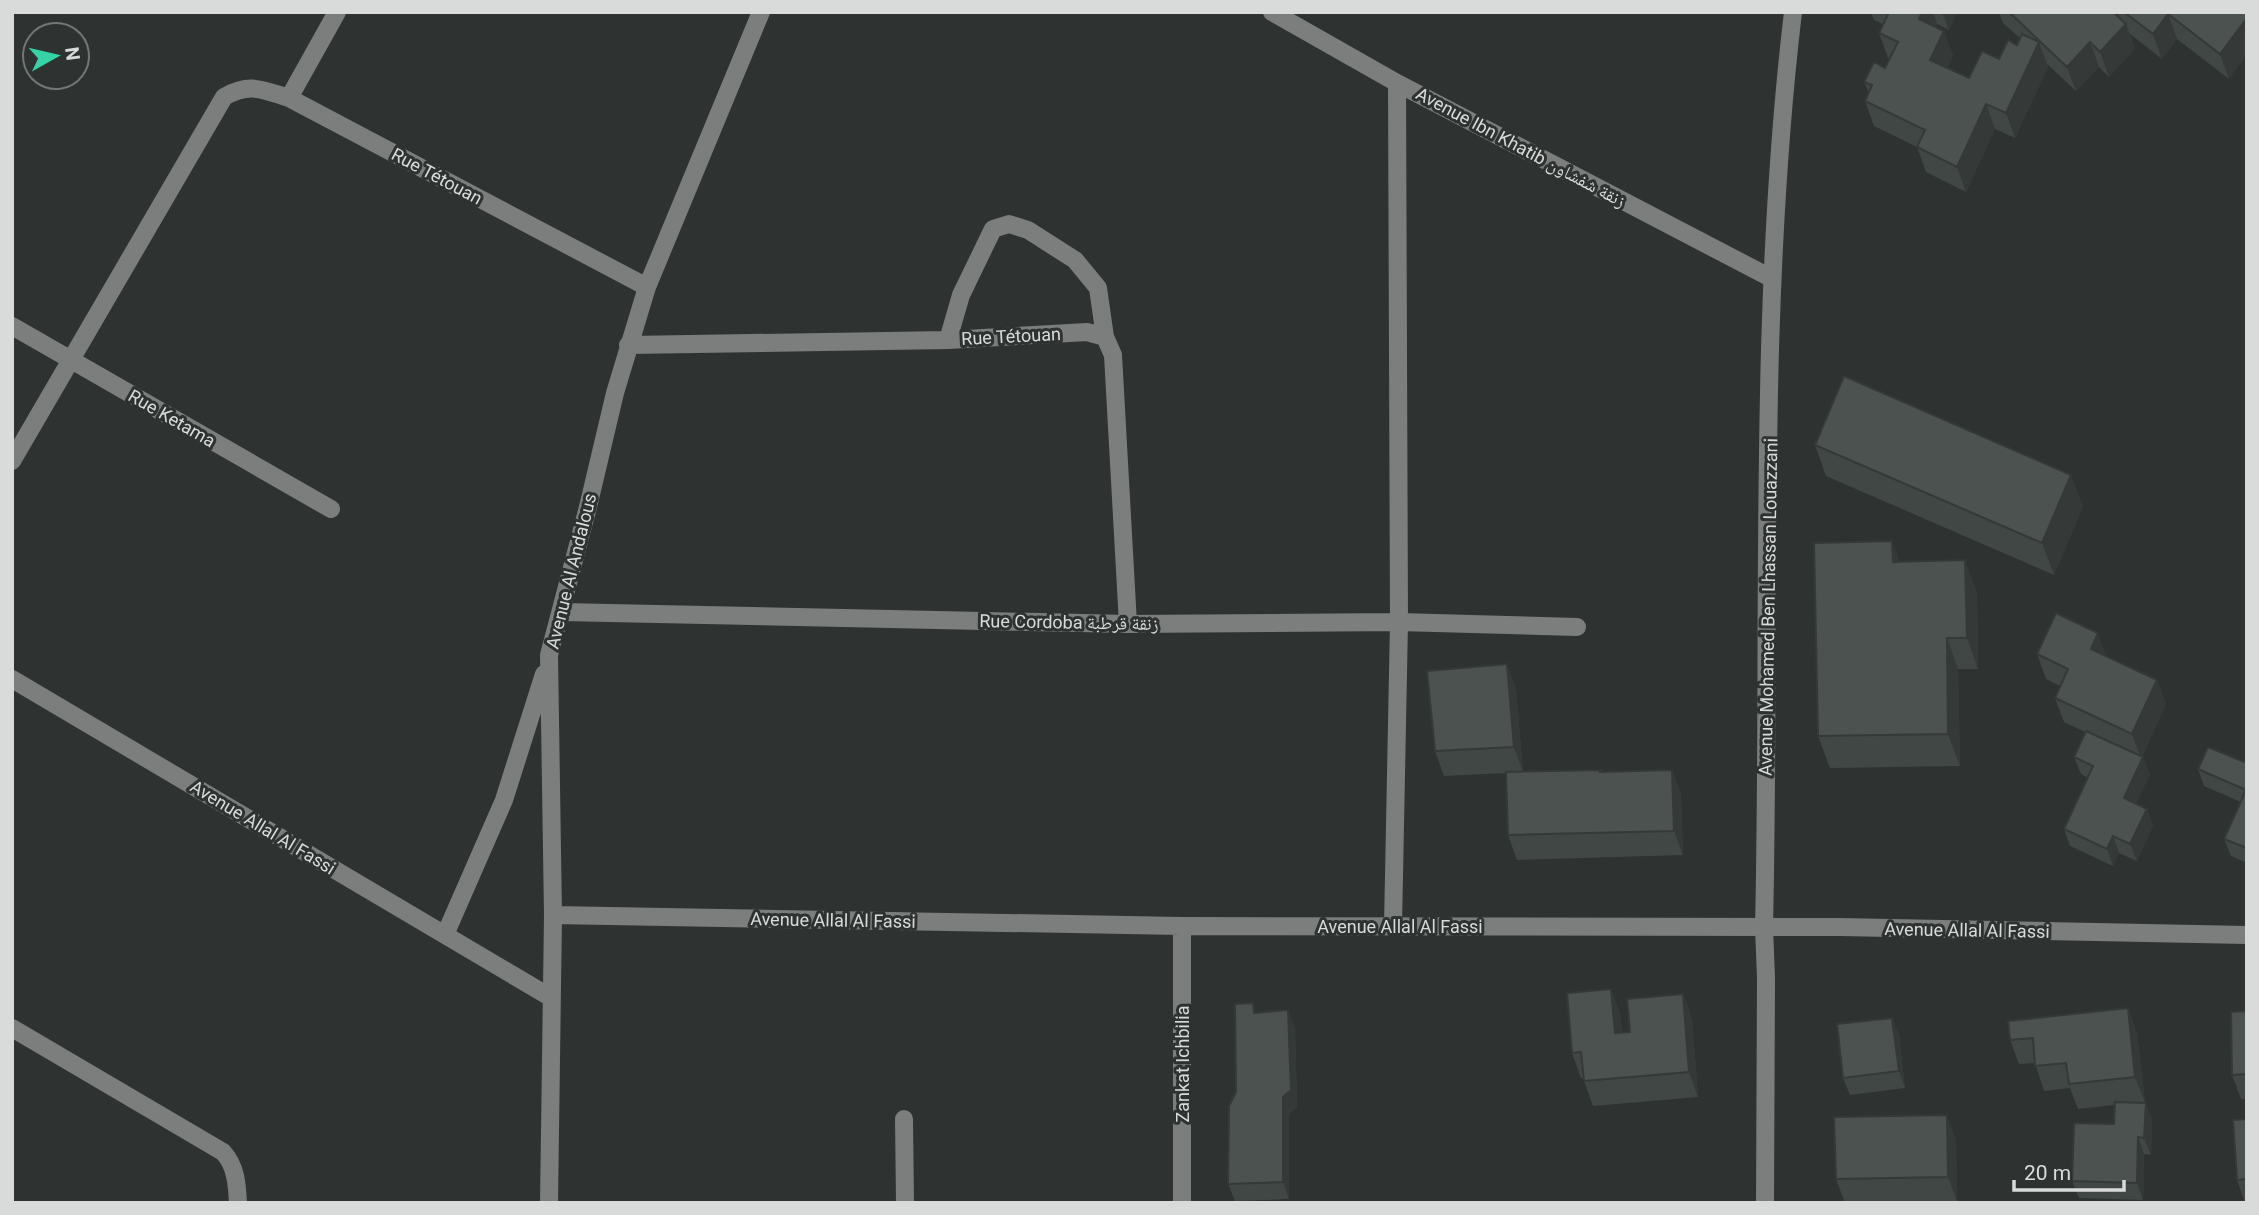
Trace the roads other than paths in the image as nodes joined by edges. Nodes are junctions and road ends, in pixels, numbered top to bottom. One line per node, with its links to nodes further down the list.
1 (337, 12): 7 (street)
2 (761, 12): 9 (street, Avenue Al Andalous)
3 (1272, 12): 5 (street, Avenue Ibn Khatib زنقة شفشاون)
4 (1793, 12): 8 (street, Avenue Mohamed Ben Lhassan Louazzani)
5 (1296, 18): 6 (street, Avenue Ibn Khatib زنقة شفشاون)
6 (1397, 83): 8 (street, Avenue Ibn Khatib زنقة شفشاون); 18 (street)
7 (289, 99): 9 (street, Rue Tétouan); 14 (street, Rue Tétouan)
8 (1771, 278): 26 (street, Avenue Mohamed Ben Lhassan Louazzani)
9 (647, 287): 13 (street, Avenue Al Andalous)
10 (12, 326): 14 (street, Rue Ketama)
11 (1105, 337): 12 (street, Rue Tétouan); 12 (street); 19 (street)
12 (948, 340): 13 (street, Rue Tétouan)
13 (628, 345): 17 (street, Avenue Al Andalous)
14 (72, 360): 15 (street); 16 (street, Rue Ketama)
15 (12, 461)
16 (331, 509)
17 (562, 612): 19 (street, Rue Cordoba زنقة قرطبة); 21 (street, Avenue Al Andalous)
18 (1399, 622): 19 (street, Rue Cordoba زنقة قرطبة); 20 (street, Rue Cordoba زنقة قرطبة); 25 (street)
19 (1128, 624)
20 (1577, 627)
21 (549, 655): 23 (street, Avenue Al Andalous); 27 (street)
22 (12, 679): 27 (street, Avenue Allal Al Fassi)
23 (552, 915): 24 (street, Avenue Allal Al Fassi); 29 (street, Avenue Al Andalous)
24 (1182, 926): 25 (street, Avenue Allal Al Fassi); 35 (street, Zankat Ichbilia)
25 (1393, 926): 26 (street, Avenue Allal Al Fassi)
26 (1764, 928): 28 (street, Avenue Allal Al Fassi); 36 (street, Avenue Mohamed Ben Lhassan Louazzani)
27 (444, 935): 29 (street, Avenue Allal Al Fassi)
28 (2247, 935)
29 (550, 997): 33 (street, Avenue Al Andalous)
30 (12, 1028): 32 (street)
31 (904, 1119): 34 (street)
32 (238, 1203)
33 (549, 1203)
34 (905, 1203)
35 (1182, 1203)
36 (1765, 1203)

